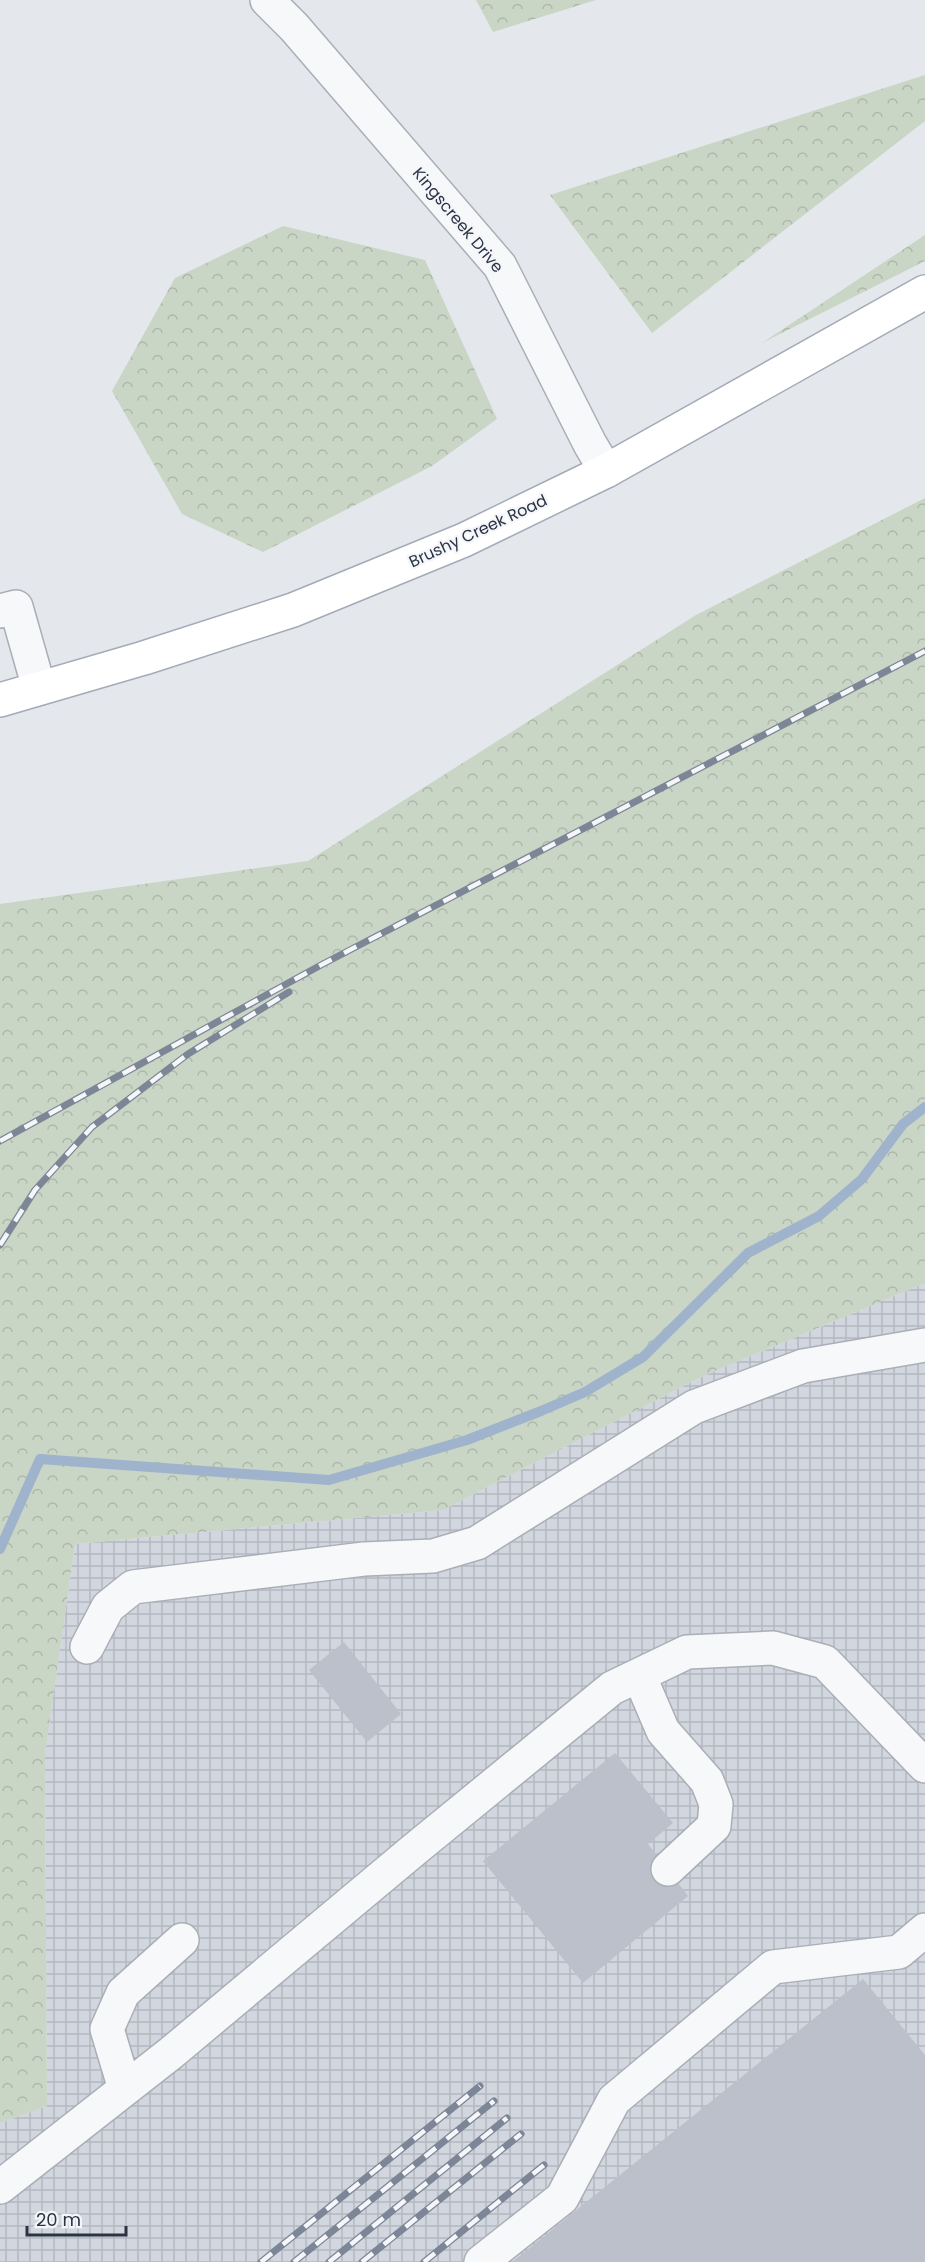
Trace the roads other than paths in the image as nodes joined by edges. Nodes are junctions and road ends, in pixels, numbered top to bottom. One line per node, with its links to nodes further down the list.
1 (267, 0): 3 (street, Kingscreek Drive)
2 (925, 291): 3 (main road, Brushy Creek Road)
3 (606, 471): 5 (main road, Brushy Creek Road)
4 (0, 611): 5 (street)
5 (39, 688): 6 (main road, Brushy Creek Road)
6 (0, 700)
7 (925, 1345): 8 (street)
8 (87, 1647)
9 (639, 1675): 10 (street); 11 (street); 14 (street)
10 (925, 1766)
11 (668, 1869)
12 (925, 1930): 16 (street)
13 (182, 1940): 14 (street)
14 (126, 2089): 15 (street)
15 (0, 2187)
16 (481, 2262)

